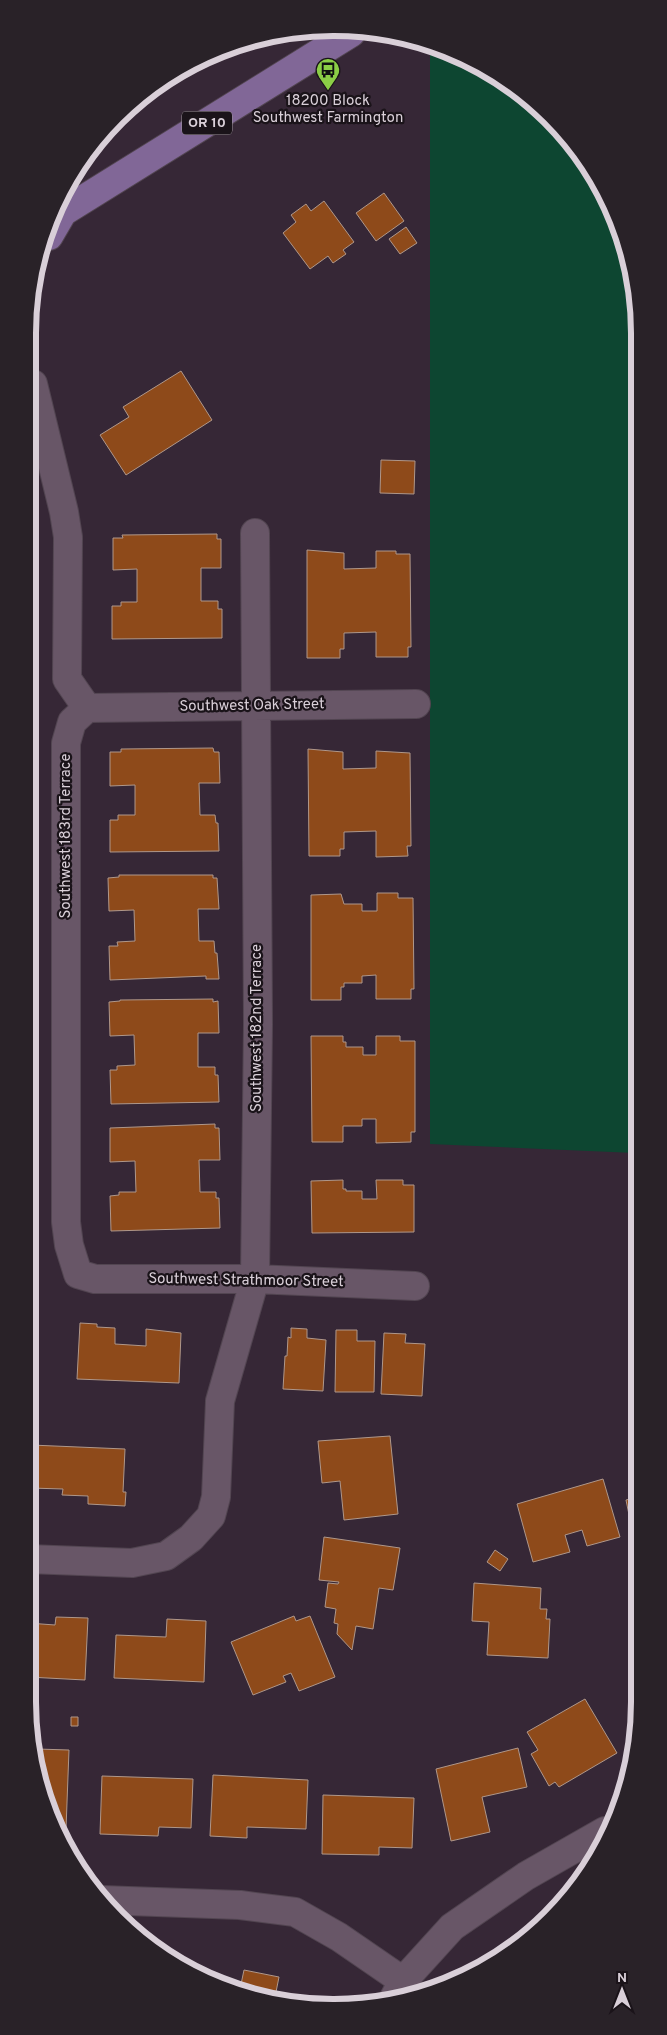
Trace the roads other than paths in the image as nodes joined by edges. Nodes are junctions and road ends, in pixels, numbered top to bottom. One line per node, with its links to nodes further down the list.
1 (344, 37): 2 (main road, OR 10)
2 (63, 212)
3 (36, 396): 7 (street)
4 (255, 533): 6 (street, Southwest 182nd Terrace)
5 (416, 704): 6 (street, Southwest Oak Street)
6 (255, 705): 7 (street, Southwest Oak Street); 9 (street, Southwest 182nd Terrace)
7 (87, 708): 8 (street, Southwest 183rd Terrace)
8 (78, 1274): 9 (street, Southwest Strathmoor Street)
9 (255, 1279): 10 (street, Southwest Strathmoor Street); 11 (street, Southwest 182nd Terrace)
10 (415, 1286)
11 (36, 1559)
12 (600, 1833): 14 (street)
13 (113, 1900): 14 (street)
14 (398, 1990)

